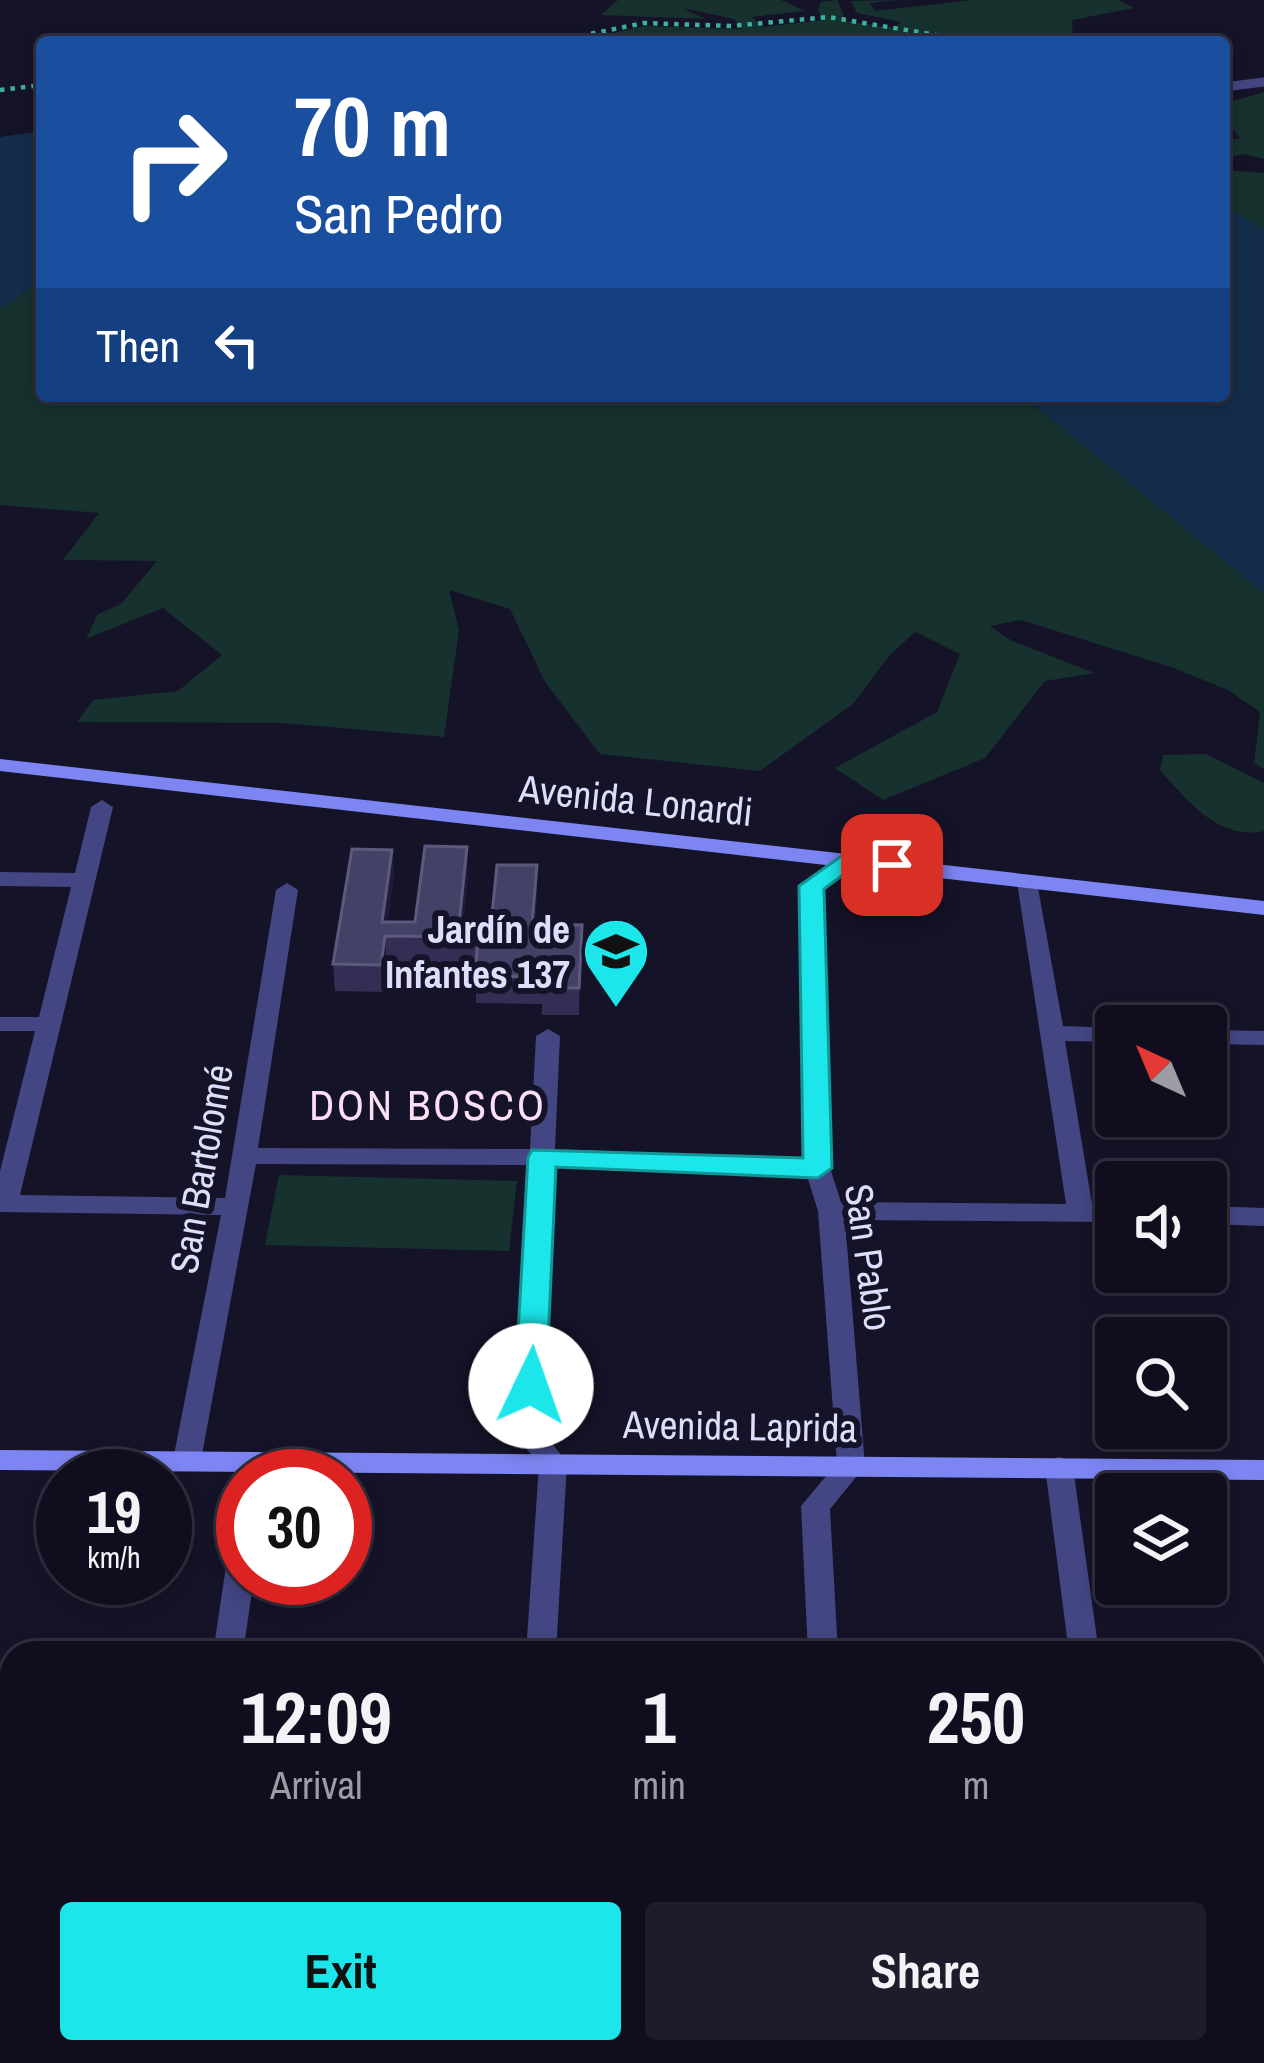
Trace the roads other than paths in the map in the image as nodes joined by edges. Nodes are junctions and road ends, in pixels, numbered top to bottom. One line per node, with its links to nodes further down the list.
1 (1264, 82): 2 (lane)
2 (1230, 86)
3 (0, 765): 5 (street, Avenida Lonardi)
4 (102, 807): 7 (street)
5 (847, 860): 8 (street, Avenida Lonardi); 20 (street, San Pablo)
6 (0, 879): 7 (street)
7 (86, 880): 12 (street)
8 (1028, 883): 10 (street, Avenida Lonardi); 13 (street)
9 (287, 890): 18 (street, San Bartolomé)
10 (1264, 908)
11 (0, 1024): 12 (street)
12 (49, 1024): 21 (street)
13 (1050, 1033): 14 (street); 24 (street)
14 (1095, 1034)
15 (548, 1036): 19 (street)
16 (1227, 1038): 17 (street)
17 (1264, 1039)
18 (244, 1156): 19 (street); 22 (street, San Bartolomé)
19 (542, 1157): 20 (street); 31 (street)
20 (818, 1168): 23 (street, San Pablo)
21 (3, 1203): 22 (street)
22 (236, 1207): 28 (street, San Bartolomé)
23 (831, 1210): 24 (street); 32 (street, San Pablo)
24 (1080, 1212): 25 (street)
25 (1095, 1212)
26 (1227, 1215): 27 (street)
27 (1264, 1216)
28 (189, 1449)
29 (0, 1460): 30 (street, Avenida Laprida)
30 (36, 1460)
31 (553, 1463): 32 (street, Avenida Laprida); 33 (street, Avenida Laprida); 38 (street)
32 (851, 1466): 34 (street, Avenida Laprida); 39 (street)
33 (372, 1467)
34 (1059, 1467): 35 (street, Avenida Laprida); 40 (street)
35 (1264, 1470)
36 (235, 1605): 37 (street)
37 (230, 1641)
38 (542, 1641)
39 (822, 1641)
40 (1082, 1641)

